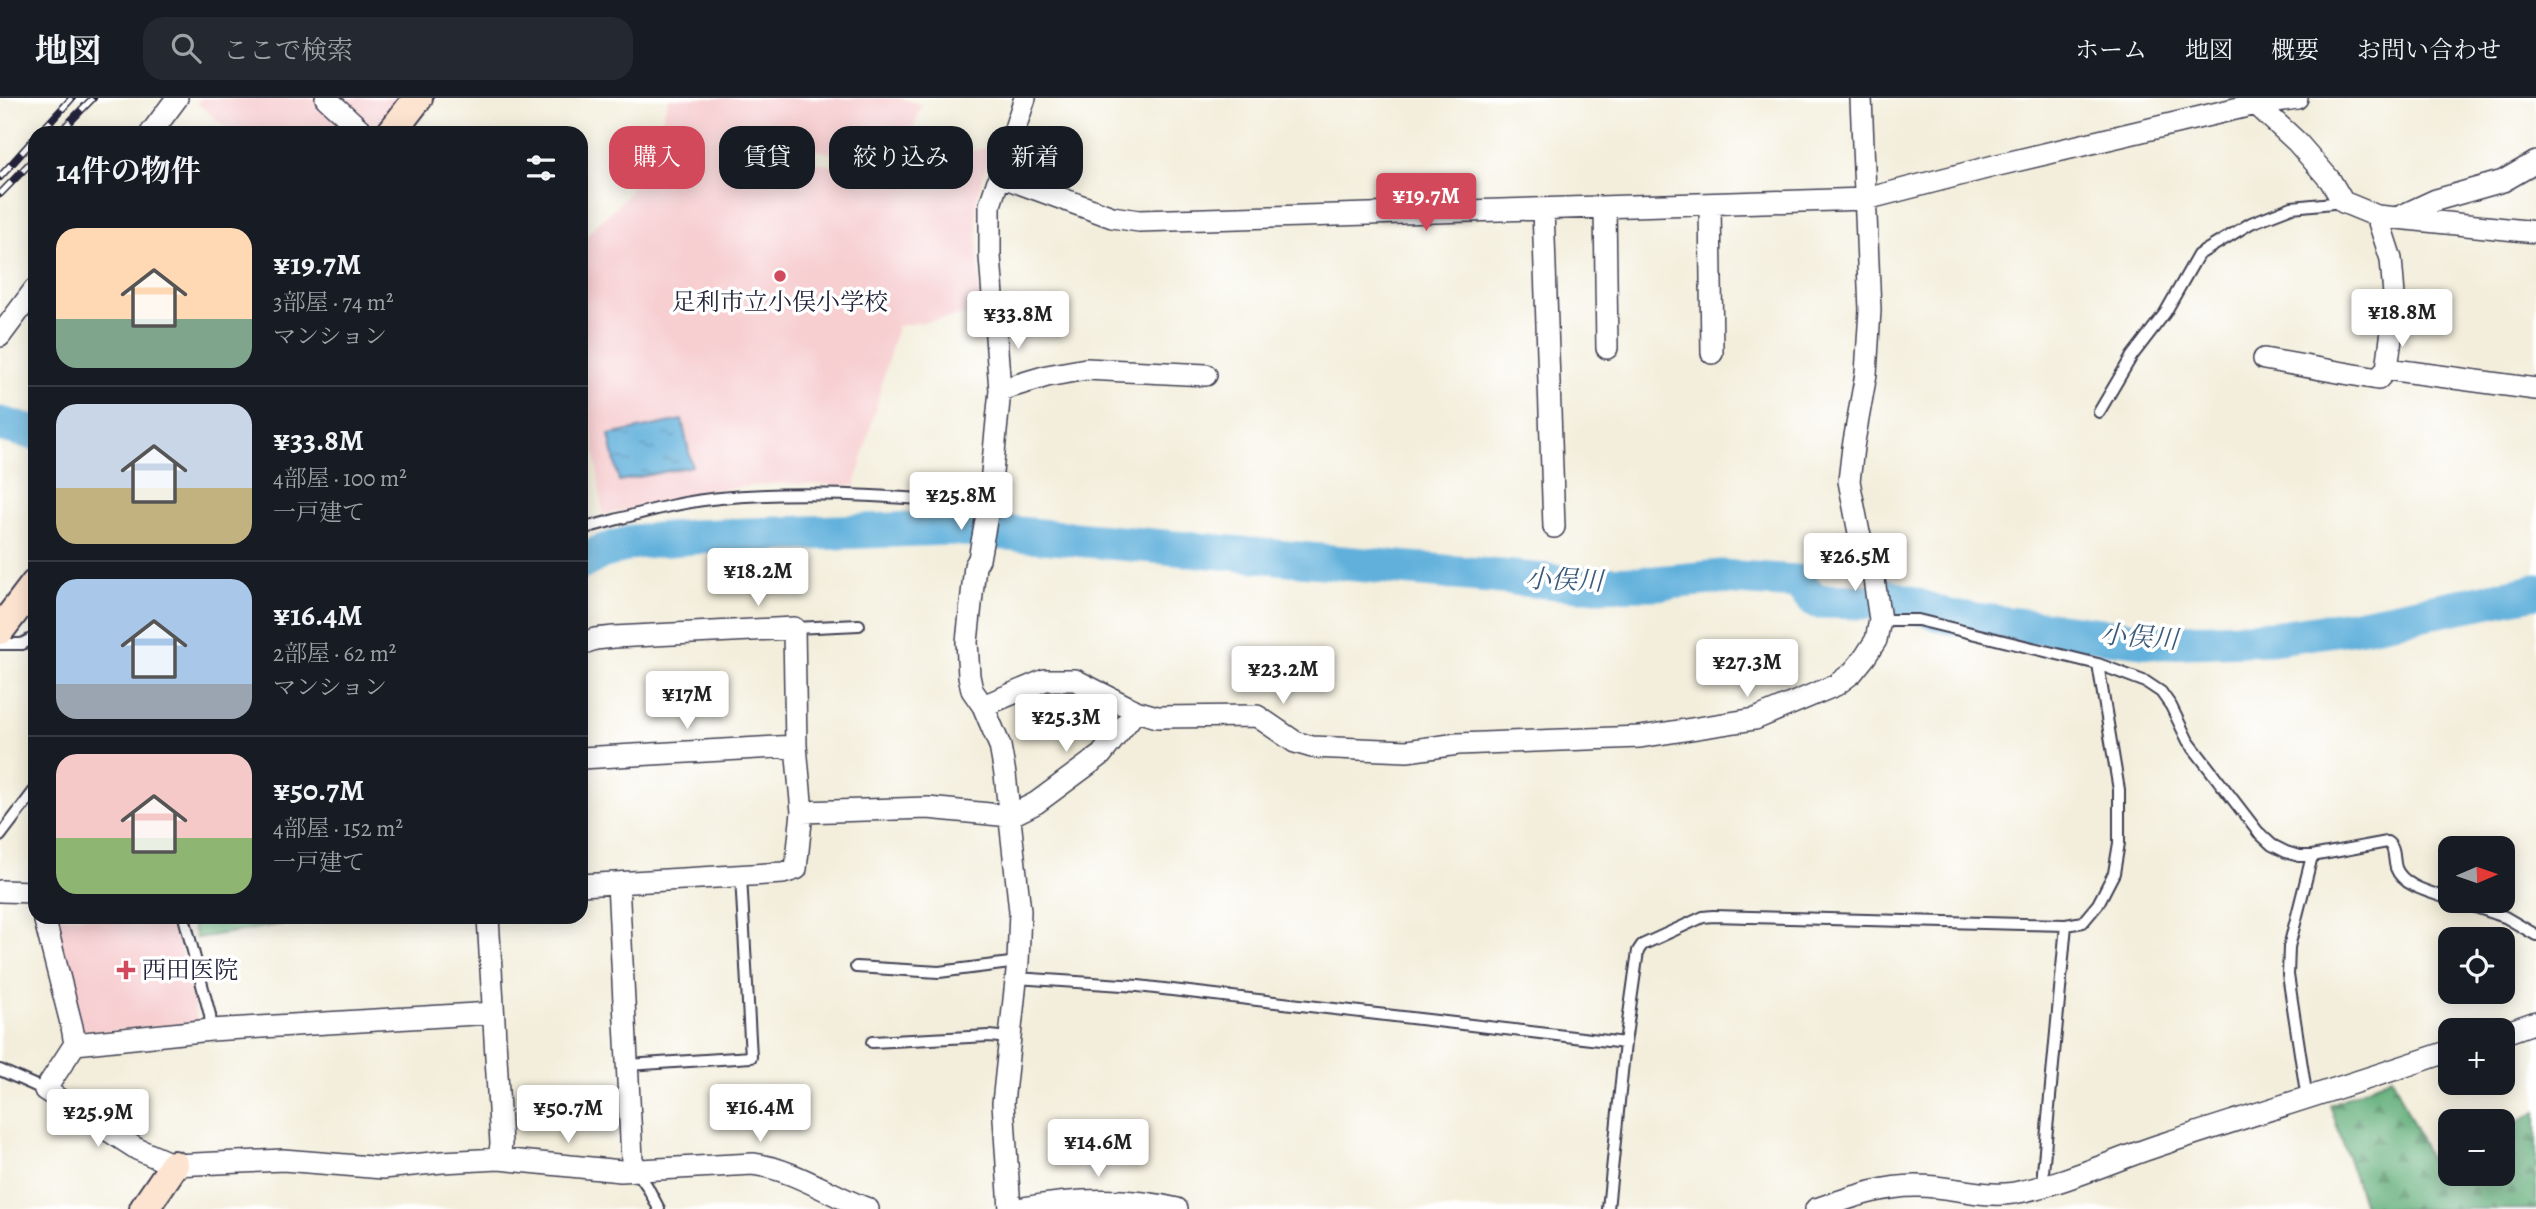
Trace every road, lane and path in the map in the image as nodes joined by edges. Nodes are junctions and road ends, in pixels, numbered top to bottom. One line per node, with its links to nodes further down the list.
1 (177, 98): 8 (street)
2 (326, 98): 9 (street)
3 (418, 98): 10 (main road)
4 (1025, 98): 11 (street)
5 (1861, 98): 15 (street)
6 (2297, 98): 7 (street)
7 (2256, 104): 15 (street); 16 (street)
8 (156, 126)
9 (356, 126)
10 (396, 126)
11 (1016, 126)
12 (2536, 162): 20 (street)
13 (996, 189): 30 (street)
14 (1036, 189): 19 (street)
15 (1867, 199): 17 (street); 36 (street)
16 (2343, 202): 20 (street); 31 (lane)
17 (1710, 204): 18 (street); 25 (street)
18 (1605, 207): 19 (street); 24 (street)
19 (1543, 209): 34 (street)
20 (2387, 217): 21 (street); 27 (street)
21 (2536, 232)
22 (28, 298): 23 (street)
23 (0, 336)
24 (1607, 348)
25 (1712, 353)
26 (2264, 359): 27 (street)
27 (2387, 369): 29 (street)
28 (1206, 375): 30 (street)
29 (2536, 389)
30 (1000, 390): 32 (street)
31 (2099, 412)
32 (987, 508): 33 (lane); 44 (street)
33 (588, 526)
34 (1554, 527)
35 (28, 593): 39 (main road)
36 (1880, 617): 43 (lane); 45 (street)
37 (859, 625): 38 (lane)
38 (793, 628): 41 (street); 46 (street)
39 (0, 630)
40 (28, 641): 42 (lane)
41 (588, 642)
42 (0, 644)
43 (2098, 664): 52 (lane); 63 (lane)
44 (983, 706): 45 (street); 50 (street)
45 (1136, 711): 50 (street)
46 (796, 746): 47 (street); 49 (street)
47 (588, 758)
48 (28, 799): 51 (lane)
49 (802, 813): 50 (street); 53 (street)
50 (1010, 816): 66 (street)
51 (0, 836)
52 (2312, 856): 58 (lane); 79 (lane)
53 (741, 876): 54 (street); 76 (lane)
54 (618, 883): 55 (street); 76 (street)
55 (588, 884)
56 (0, 891): 57 (street)
57 (28, 892)
58 (2438, 894)
59 (2496, 914): 64 (lane)
60 (46, 924): 74 (street)
61 (186, 924): 70 (lane)
62 (488, 924): 67 (street)
63 (2066, 925): 73 (lane); 83 (lane)
64 (2536, 935)
65 (856, 967): 66 (lane)
66 (1017, 970): 71 (street); 73 (lane)
67 (492, 1013): 70 (street); 80 (street)
68 (2536, 1022): 69 (street)
69 (2515, 1029)
70 (211, 1030): 74 (street)
71 (1009, 1038): 72 (lane); 87 (street)
72 (872, 1042)
73 (1625, 1043): 90 (lane)
74 (75, 1044): 78 (street)
75 (2438, 1055): 79 (street)
76 (628, 1065): 82 (street)
77 (0, 1070): 78 (lane)
78 (45, 1090): 81 (street)
79 (2307, 1099): 83 (street)
80 (499, 1160): 81 (street); 82 (street)
81 (174, 1165): 84 (main road)
82 (636, 1170): 85 (street); 86 (lane)
83 (2047, 1184): 91 (street)
84 (151, 1206)
85 (860, 1208)
86 (659, 1209)
87 (1010, 1209)
88 (1017, 1209): 89 (street)
89 (1177, 1209)
90 (1608, 1209)
91 (1816, 1209)

